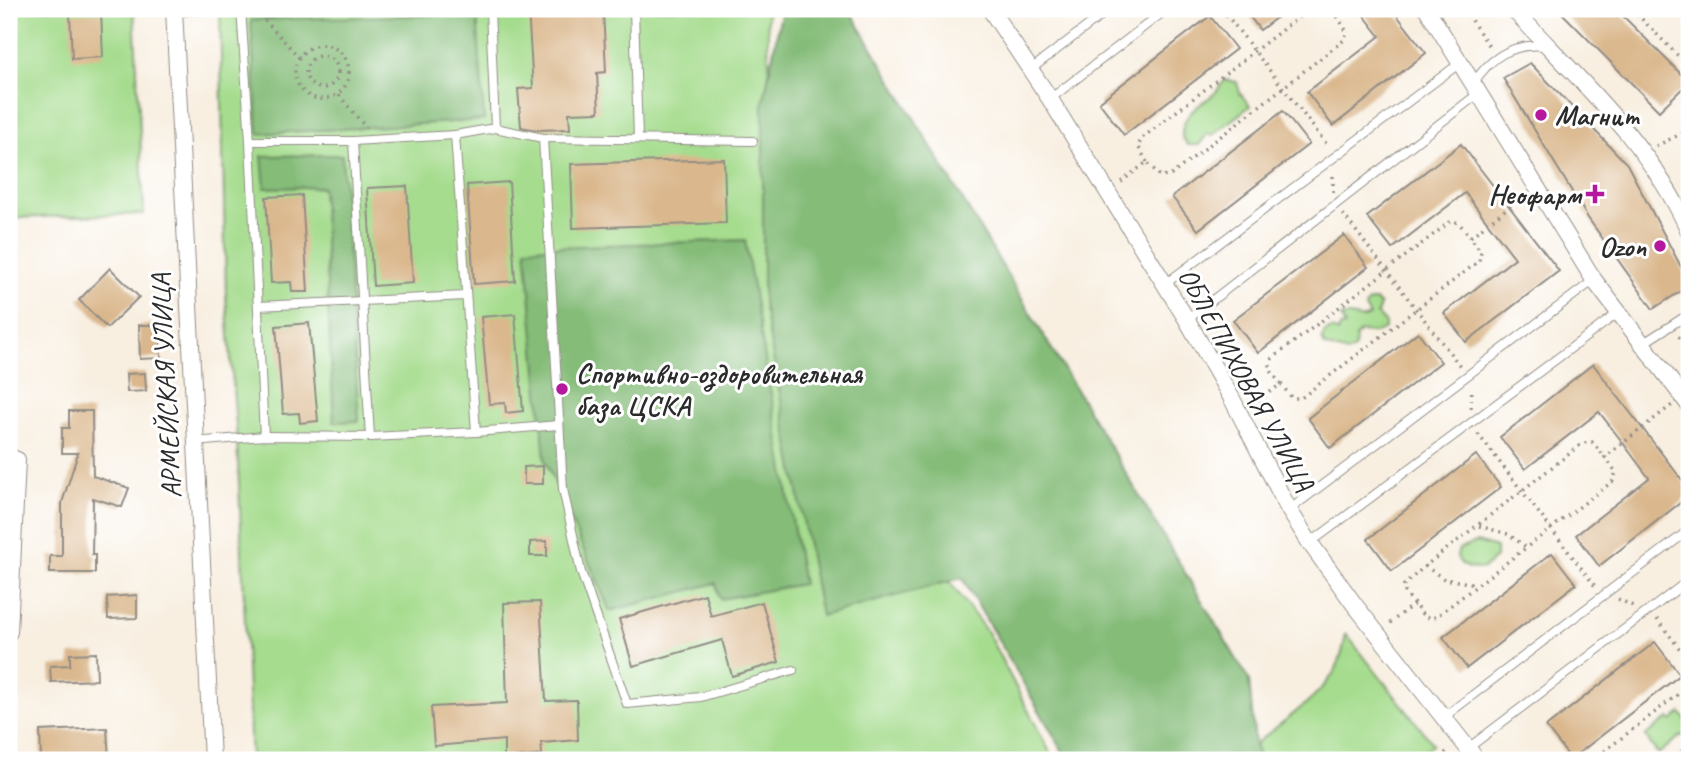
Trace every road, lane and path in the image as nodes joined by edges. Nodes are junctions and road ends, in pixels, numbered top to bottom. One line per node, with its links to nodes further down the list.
1 (220, 9): 17 (lane)
2 (242, 9): 37 (lane)
3 (253, 9): 21 (path)
4 (490, 9): 31 (lane)
5 (634, 9): 35 (lane)
6 (990, 9): 25 (street, ОБЛЕПИХОВАЯ УЛИЦА)
7 (1110, 9): 25 (lane)
8 (1167, 9): 30 (lane)
9 (1222, 9): 20 (path)
10 (1309, 9): 20 (path)
11 (1331, 9): 18 (path)
12 (1346, 9): 18 (path)
13 (1427, 9): 23 (street)
14 (1463, 9): 22 (path)
15 (1513, 9): 19 (street)
16 (1632, 9): 24 (path)
17 (172, 10): 72 (street, АРМЕЙСКАЯ УЛИЦА)
18 (1337, 16): 26 (path)
19 (1547, 46): 22 (lane); 40 (street)
20 (1255, 51): 26 (path); 42 (path)
21 (299, 57): 29 (path); 29 (path)
22 (1497, 57): 28 (lane)
23 (1460, 63): 28 (street); 41 (lane)
24 (1689, 67)
25 (1030, 71): 30 (street, ОБЛЕПИХОВАЯ УЛИЦА)
26 (1283, 88): 41 (path); 42 (path)
27 (322, 89): 27 (path)
28 (1476, 89): 43 (street); 45 (lane)
29 (338, 94): 36 (path)
30 (1050, 99): 44 (street, ОБЛЕПИХОВАЯ УЛИЦА)
31 (495, 128): 33 (lane); 34 (lane)
32 (1689, 130): 40 (path)
33 (455, 135): 36 (lane); 52 (lane)
34 (543, 138): 35 (lane); 68 (lane)
35 (638, 139): 39 (lane)
36 (376, 140): 38 (lane)
37 (250, 141): 38 (lane); 55 (lane)
38 (353, 141): 53 (lane)
39 (753, 141)
40 (1642, 153): 46 (street)
41 (1336, 156): 45 (path); 48 (lane)
42 (1147, 162): 44 (path)
43 (1535, 187): 47 (path); 50 (street)
44 (1109, 192): 51 (street, ОБЛЕПИХОВАЯ УЛИЦА)
45 (1336, 204): 49 (path); 54 (lane)
46 (1689, 231)
47 (1470, 237): 49 (path); 56 (path)
48 (1185, 269): 51 (lane); 54 (path)
49 (1387, 271): 56 (path); 64 (path)
50 (1594, 281): 57 (street); 63 (lane)
51 (1165, 284): 59 (street, ОБЛЕПИХОВАЯ УЛИЦА)
52 (466, 296): 53 (lane); 69 (lane)
53 (362, 301): 55 (lane); 71 (lane)
54 (1207, 304): 59 (lane)
55 (258, 306): 70 (lane)
56 (1417, 309): 63 (path); 64 (path)
57 (1618, 313): 61 (street); 67 (lane)
58 (1689, 314): 60 (lane)
59 (1187, 320): 66 (street, ОБЛЕПИХОВАЯ УЛИЦА)
60 (1671, 326): 61 (lane); 62 (path)
61 (1642, 344): 65 (street)
62 (1689, 351)
63 (1468, 376): 67 (path); 76 (lane)
64 (1281, 383): 66 (path)
65 (1686, 401): 74 (path)
66 (1240, 415): 76 (street, ОБЛЕПИХОВАЯ УЛИЦА)
67 (1471, 424): 75 (path); 80 (lane)
68 (558, 425): 69 (lane); 91 (lane)
69 (475, 432): 71 (lane)
70 (264, 436): 71 (lane); 72 (lane)
71 (370, 436)
72 (194, 442): 96 (street, АРМЕЙСКАЯ УЛИЦА)
73 (9, 457): 88 (street)
74 (1605, 457): 75 (path); 78 (path)
75 (1522, 491): 77 (path); 78 (path)
76 (1289, 510): 80 (street, ОБЛЕПИХОВАЯ УЛИЦА)
77 (1477, 526): 81 (path); 82 (path)
78 (1551, 528): 81 (path); 85 (path)
79 (1689, 530): 85 (lane)
80 (1310, 544): 89 (street, ОБЛЕПИХОВАЯ УЛИЦА)
81 (1526, 547): 84 (path)
82 (1425, 566): 84 (path); 86 (path)
83 (1689, 580): 87 (lane)
84 (1478, 584): 86 (path)
85 (1603, 596): 87 (path); 93 (lane)
86 (1415, 604): 89 (path)
87 (1650, 610): 90 (path); 95 (lane)
88 (9, 632)
89 (1377, 633): 93 (street, ОБЛЕПИХОВАЯ УЛИЦА)
90 (1689, 661)
91 (793, 670)
92 (1689, 685): 97 (path)
93 (1444, 718): 95 (street, ОБЛЕПИХОВАЯ УЛИЦА)
94 (1689, 745): 98 (path)
95 (1472, 754)
96 (212, 760)
97 (1593, 760)
98 (1670, 760)

